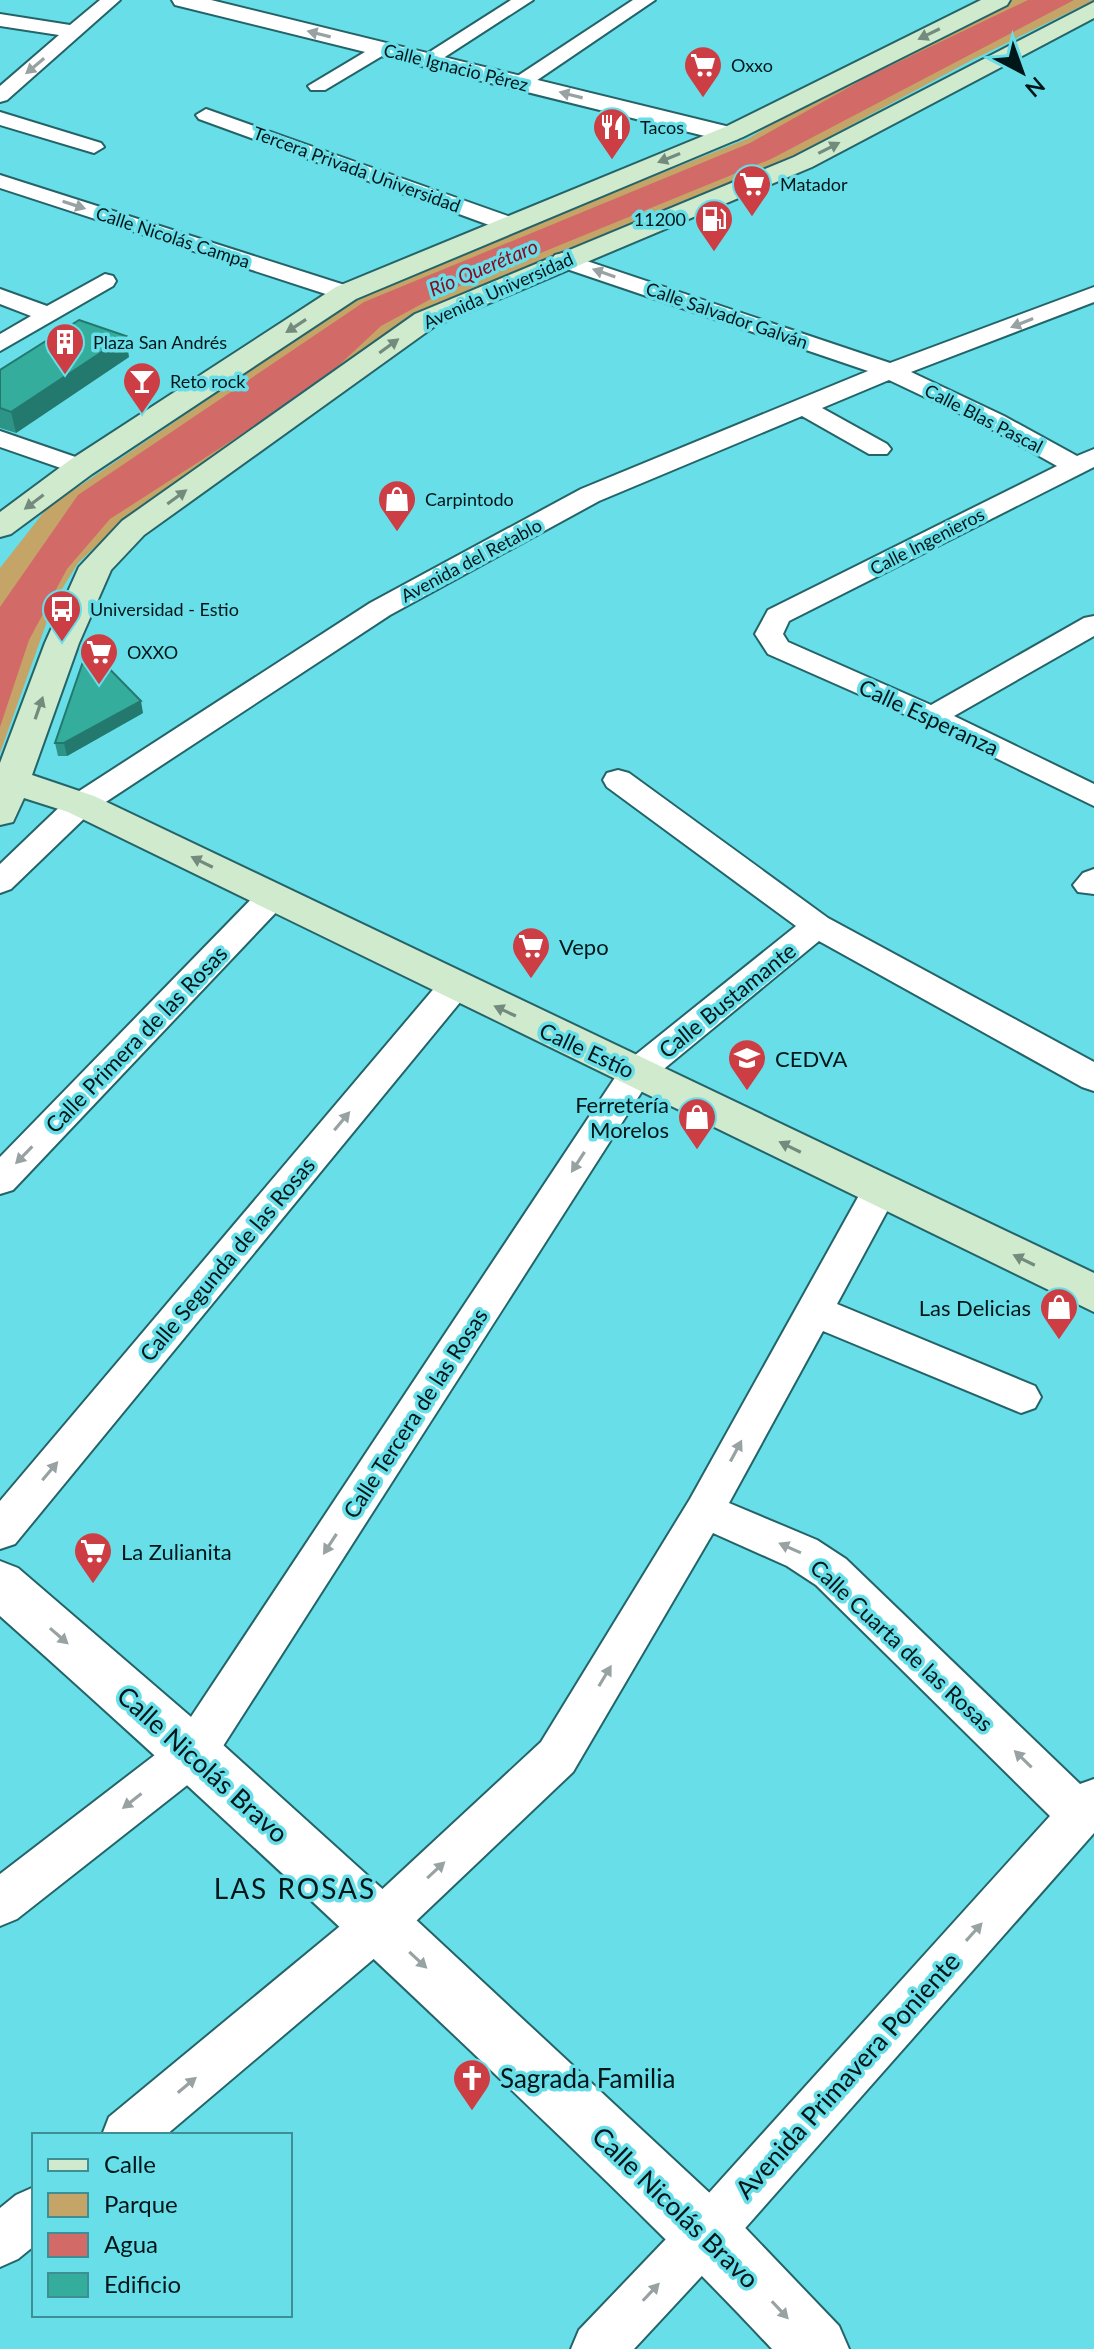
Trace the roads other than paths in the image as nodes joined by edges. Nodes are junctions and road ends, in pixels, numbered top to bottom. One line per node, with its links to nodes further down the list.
1 (111, 0): 8 (street)
2 (183, 0): 9 (street, Calle Ignacio Pérez, one-way to 2)
3 (524, 0): 10 (street)
4 (646, 0): 11 (street)
5 (999, 0): 16 (main road, one-way to 16)
6 (1094, 9): 20 (main road, Avenida Universidad, one-way to 6)
7 (0, 20): 8 (street)
8 (75, 32): 13 (street, one-way to 13)
9 (380, 49): 10 (street, Calle Ignacio Pérez); 12 (street)
10 (427, 60): 11 (street, Calle Ignacio Pérez)
11 (520, 83): 16 (street, Calle Ignacio Pérez, one-way to 11)
12 (318, 86)
13 (0, 96)
14 (206, 115): 19 (street, Tercera Privada Universidad)
15 (0, 118): 17 (street)
16 (729, 134): 19 (main road, one-way to 19)
17 (94, 147)
18 (0, 181): 22 (street, Calle Nicolás Campa, one-way to 22)
19 (508, 224): 22 (main road)
20 (563, 260): 27 (street, Calle Salvador Galván, one-way to 20); 38 (main road, Avenida Universidad, one-way to 20)
21 (105, 281): 25 (street)
22 (346, 293): 32 (main road, one-way to 32)
23 (1094, 294): 27 (street, Avenida del Retablo, one-way to 27)
24 (0, 296): 25 (street)
25 (48, 314): 26 (street)
26 (0, 344)
27 (890, 371): 28 (street, Avenida del Retablo); 31 (street, Calle Blas Pascal)
28 (803, 407): 30 (street); 40 (street, Avenida del Retablo)
29 (0, 439): 32 (street)
30 (878, 449)
31 (1085, 461): 35 (street, Calle Ingenieros)
32 (81, 467): 33 (main road, one-way to 33)
33 (0, 527)
34 (1094, 624): 36 (street)
35 (769, 634): 36 (street, Calle Esperanza)
36 (932, 716): 39 (street, Calle Esperanza)
37 (618, 780): 43 (street)
38 (4, 791): 40 (main road)
39 (1094, 796)
40 (81, 804): 41 (street, Avenida del Retablo); 42 (main road, Calle Estío, one-way to 40)
41 (0, 882)
42 (272, 897): 44 (main road, Calle Estío); 47 (street, Calle Primera de las Rosas, one-way to 47)
43 (817, 926): 45 (street, Calle Bustamante); 46 (street)
44 (454, 987): 45 (main road, Calle Estío, one-way to 44); 53 (street, Calle Segunda de las Rosas, one-way to 44)
45 (636, 1073): 48 (main road, Calle Estío, one-way to 45); 55 (street, Calle Tercera de las Rosas, one-way to 55)
46 (1094, 1078)
47 (0, 1180)
48 (880, 1191): 49 (main road, Calle Estío, one-way to 48); 50 (street)
49 (1093, 1291)
50 (812, 1310): 51 (street); 52 (street, one-way to 50)
51 (1021, 1397)
52 (704, 1511): 56 (street, Calle Cuarta de las Rosas, one-way to 52); 58 (street, one-way to 52)
53 (0, 1531)
54 (0, 1584): 55 (street, Calle Nicolás Bravo, one-way to 55)
55 (193, 1753): 57 (street, Calle Tercera de las Rosas, one-way to 57); 58 (street, Calle Nicolás Bravo)
56 (1086, 1807): 61 (street, Avenida Primavera Poniente, one-way to 56)
57 (0, 1903)
58 (379, 1924): 59 (street, one-way to 58); 61 (street, Calle Nicolás Bravo, one-way to 61)
59 (129, 2133)
60 (32, 2215): 62 (street)
61 (707, 2233): 63 (street, Avenida Primavera Poniente, one-way to 61); 64 (street, Calle Nicolás Bravo, one-way to 64)
62 (0, 2241)
63 (598, 2349)
64 (816, 2349)

